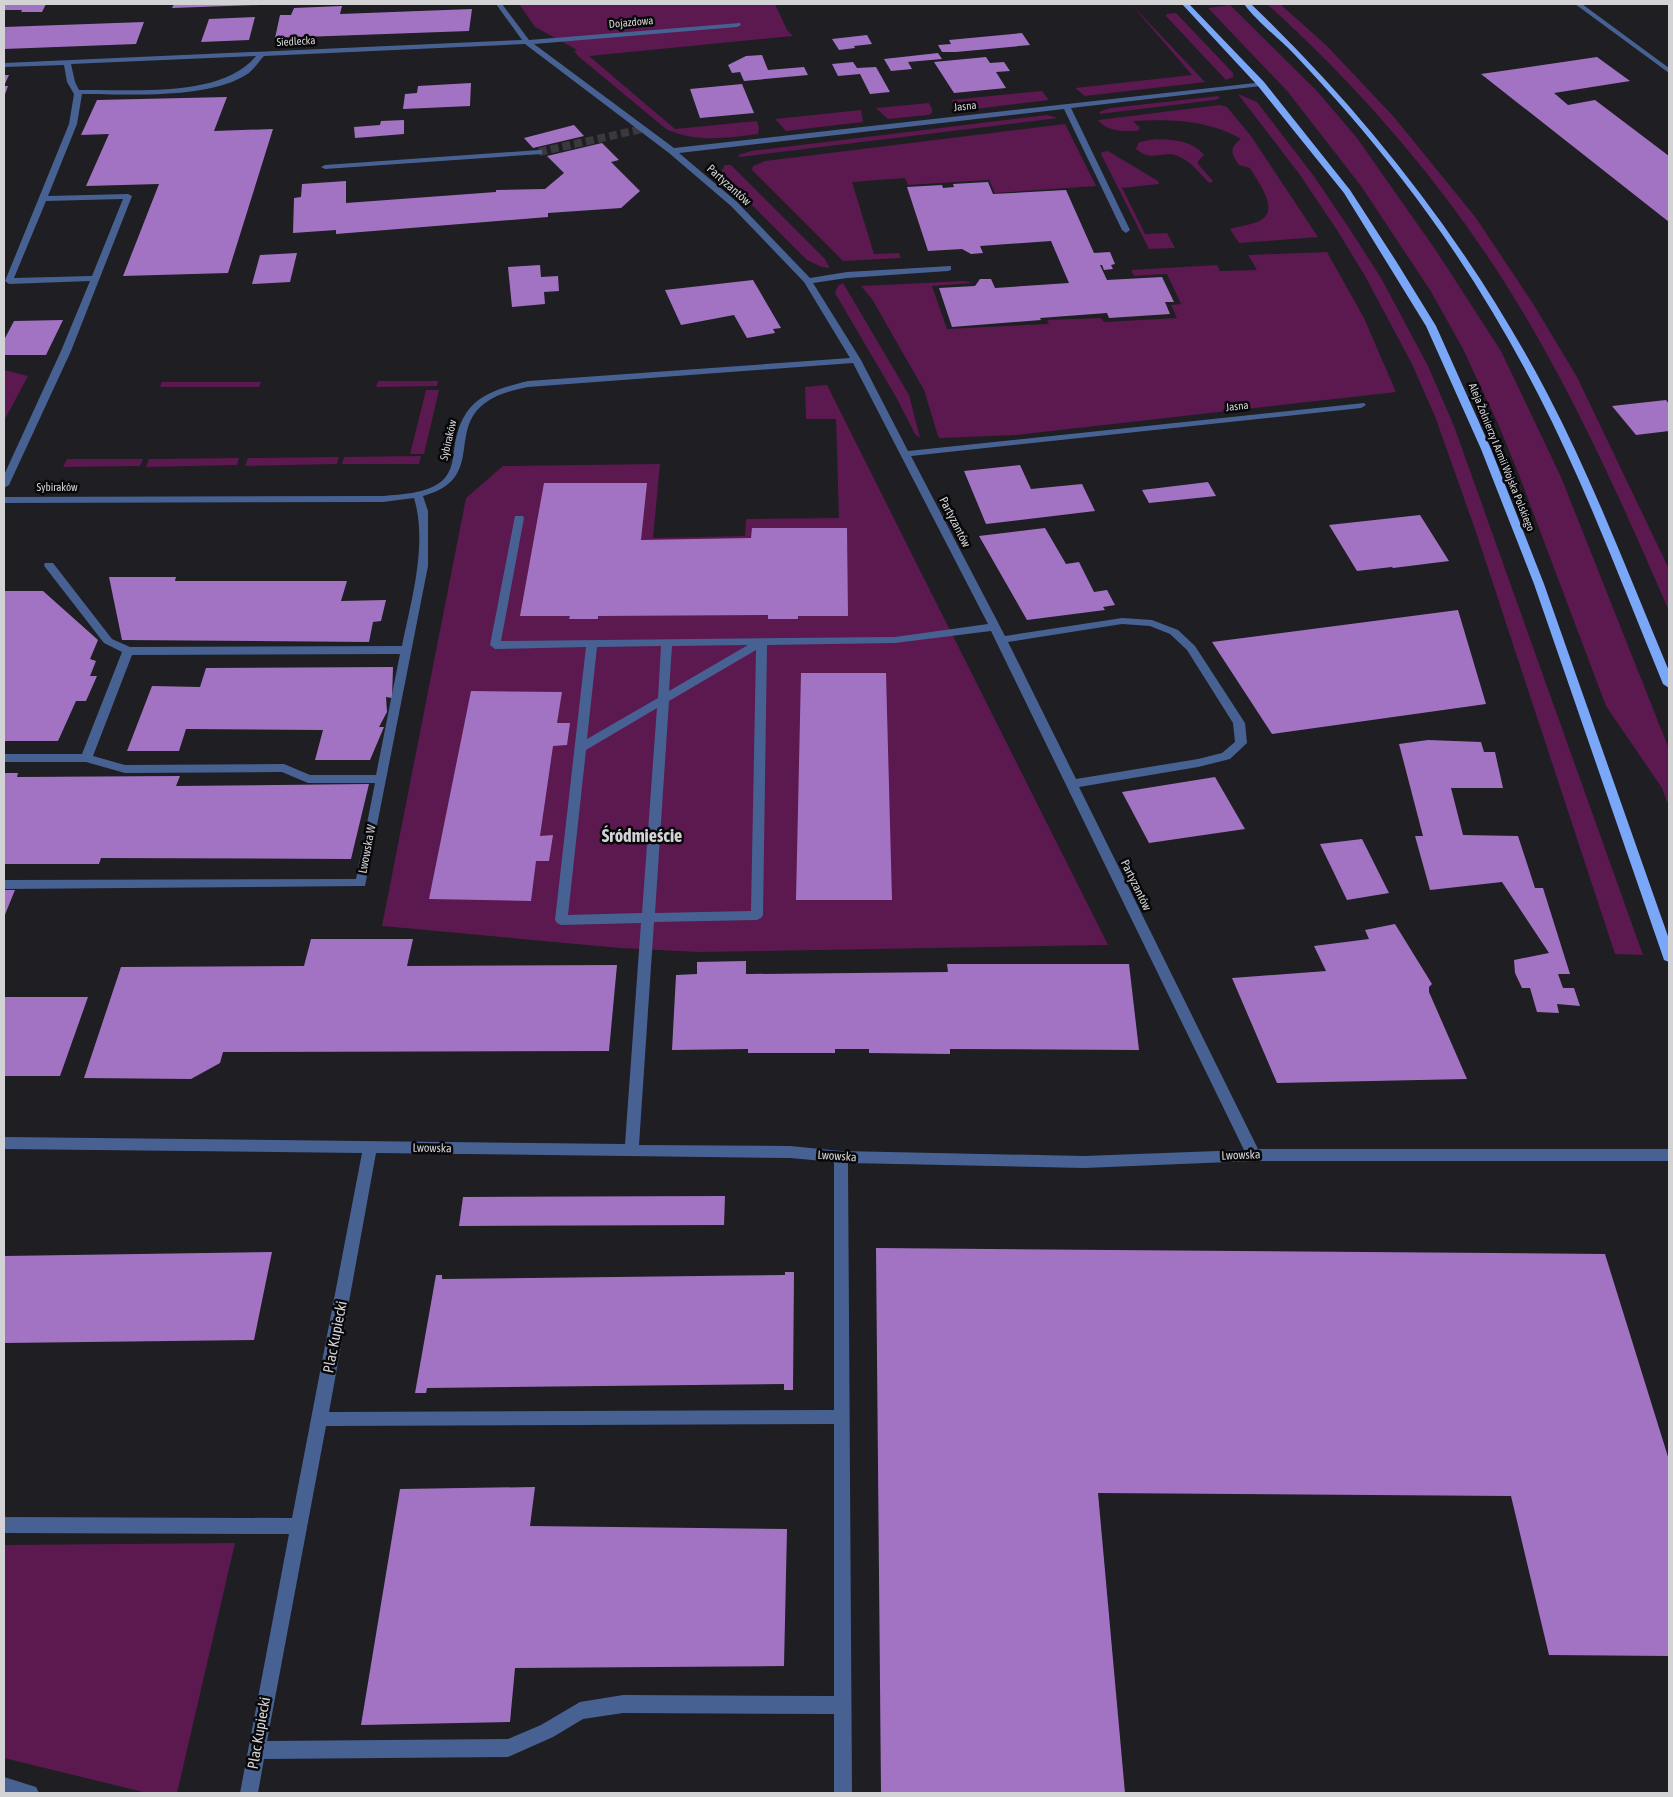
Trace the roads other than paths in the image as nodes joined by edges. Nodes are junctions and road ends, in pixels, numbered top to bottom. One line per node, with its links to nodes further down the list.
1 (500, 4): 6 (street, Partyzantów)
2 (1184, 4): 13 (main road, Aleja Żołnierzy I Armii Wojska Polskiego)
3 (1247, 4): 39 (main road)
4 (1578, 4): 10 (street)
5 (737, 25): 6 (street, Dojazdowa)
6 (527, 42): 7 (street, Siedlecka); 17 (street, Partyzantów)
7 (262, 54): 9 (street, Siedlecka); 14 (street)
8 (1669, 62): 10 (street)
9 (66, 63): 11 (street, Siedlecka); 14 (street)
10 (1658, 63): 12 (street)
11 (4, 65)
12 (1669, 71)
13 (1261, 84): 15 (street, Jasna); 48 (main road, Aleja Żołnierzy I Armii Wojska Polskiego)
14 (77, 92): 19 (street)
15 (1067, 107): 17 (street, Jasna); 20 (street)
16 (538, 152): 18 (street)
17 (672, 152): 23 (street, Partyzantów)
18 (325, 167)
19 (42, 199): 22 (street); 22 (street)
20 (1126, 230)
21 (948, 268): 23 (street)
22 (96, 278): 27 (street)
23 (808, 281): 24 (street, Partyzantów)
24 (856, 360): 26 (street, Partyzantów); 28 (street, Sybiraków)
25 (1361, 405): 26 (street, Jasna)
26 (906, 454): 32 (street, Partyzantów)
27 (4, 485)
28 (418, 495): 29 (street, Sybiraków); 37 (street, Lwowska W)
29 (4, 500)
30 (519, 518): 36 (street)
31 (49, 565): 38 (street)
32 (995, 627): 33 (street, Partyzantów); 34 (street)
33 (1001, 640): 45 (street, Partyzantów); 45 (street)
34 (762, 642): 35 (street); 40 (street); 47 (street)
35 (667, 643): 36 (street); 40 (street)
36 (592, 644): 41 (street)
37 (406, 650): 38 (street); 44 (street, Lwowska W)
38 (128, 651): 43 (street)
39 (1669, 684)
40 (663, 702): 41 (street); 47 (street)
41 (580, 748): 47 (street)
42 (4, 758): 43 (street)
43 (86, 758): 44 (street)
44 (381, 779): 46 (street, Lwowska W)
45 (1072, 784): 52 (street, Partyzantów)
46 (4, 885)
47 (648, 918): 51 (street)
48 (1669, 957)
49 (4, 1143): 50 (street, Lwowska)
50 (370, 1147): 51 (street, Lwowska); 56 (street, Plac Kupiecki)
51 (632, 1150): 54 (street, Lwowska)
52 (1254, 1155): 53 (street, Lwowska); 54 (street, Lwowska)
53 (1669, 1155)
54 (841, 1157): 55 (street)
55 (841, 1417): 56 (street); 59 (street)
56 (319, 1419): 58 (street, Plac Kupiecki)
57 (4, 1525): 58 (street)
58 (298, 1526): 60 (street, Plac Kupiecki)
59 (842, 1705): 60 (street); 64 (street)
60 (256, 1750): 63 (street, Plac Kupiecki)
61 (4, 1786): 62 (street)
62 (30, 1793)
63 (248, 1793)
64 (843, 1793)

